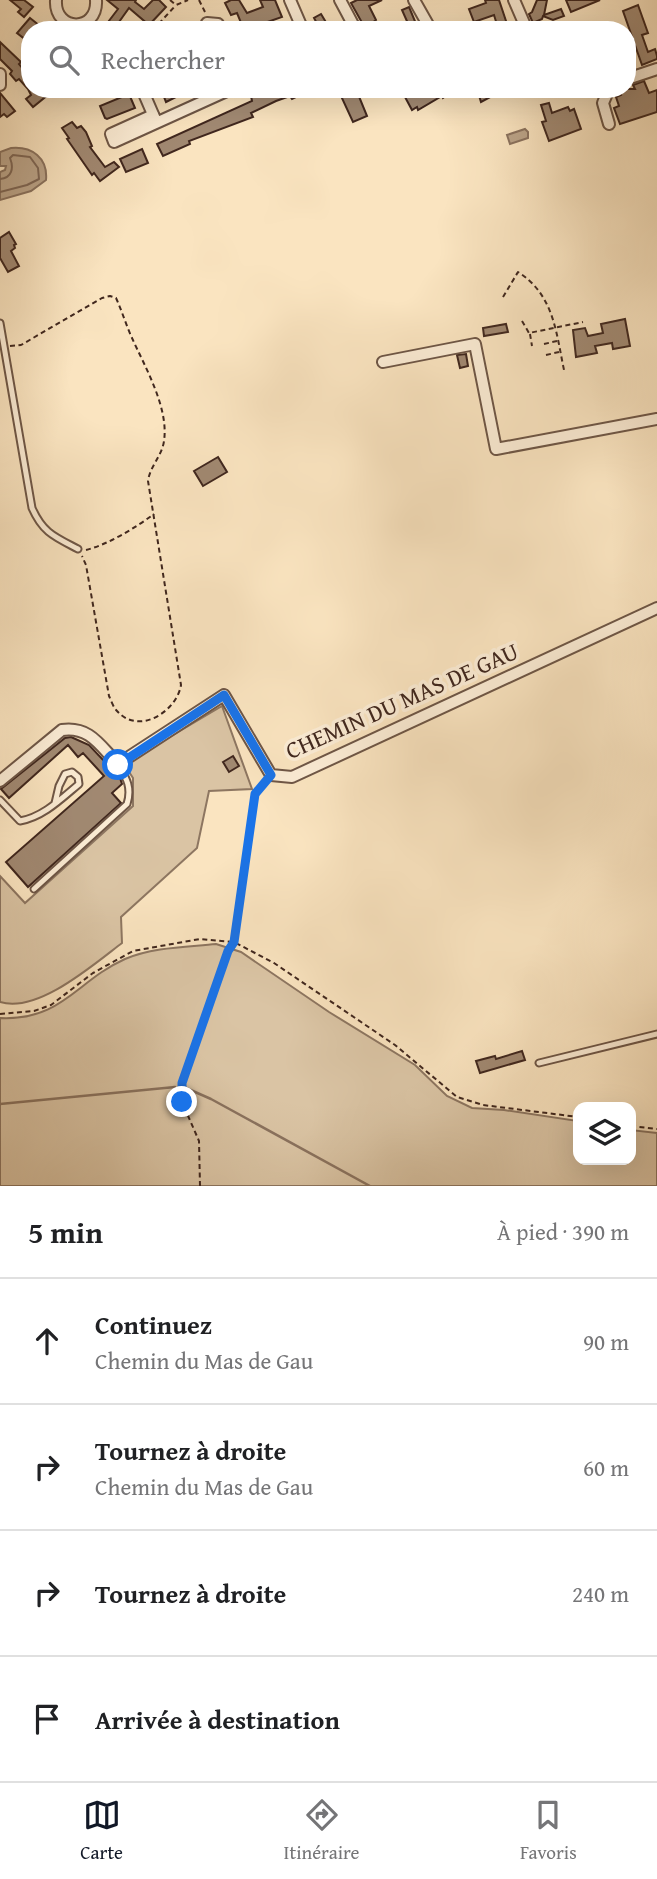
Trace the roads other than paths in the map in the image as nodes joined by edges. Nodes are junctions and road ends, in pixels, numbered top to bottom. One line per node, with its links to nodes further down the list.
1 (57, 0): 7 (street)
2 (96, 0): 8 (street)
3 (290, 0): 9 (street)
4 (340, 0): 10 (street)
5 (414, 0): 11 (street)
6 (514, 0): 12 (street)
7 (67, 21)
8 (88, 21)
9 (299, 21)
10 (351, 21)
11 (426, 21)
12 (523, 21)
13 (657, 69): 15 (street)
14 (0, 74): 16 (street)
15 (636, 76)
16 (0, 85)
17 (146, 98): 18 (street)
18 (208, 98)
19 (605, 98): 20 (street)
20 (609, 124)
21 (0, 323): 24 (lane)
22 (383, 362): 23 (street)
23 (657, 419)
24 (78, 549)
25 (657, 608): 26 (street, CHEMIN DU MAS DE GAU)
26 (118, 765): 27 (street); 30 (lane)
27 (0, 779)
28 (0, 800): 29 (lane)
29 (55, 803): 29 (lane)
30 (34, 889)
31 (657, 1034): 32 (lane)
32 (539, 1063)

